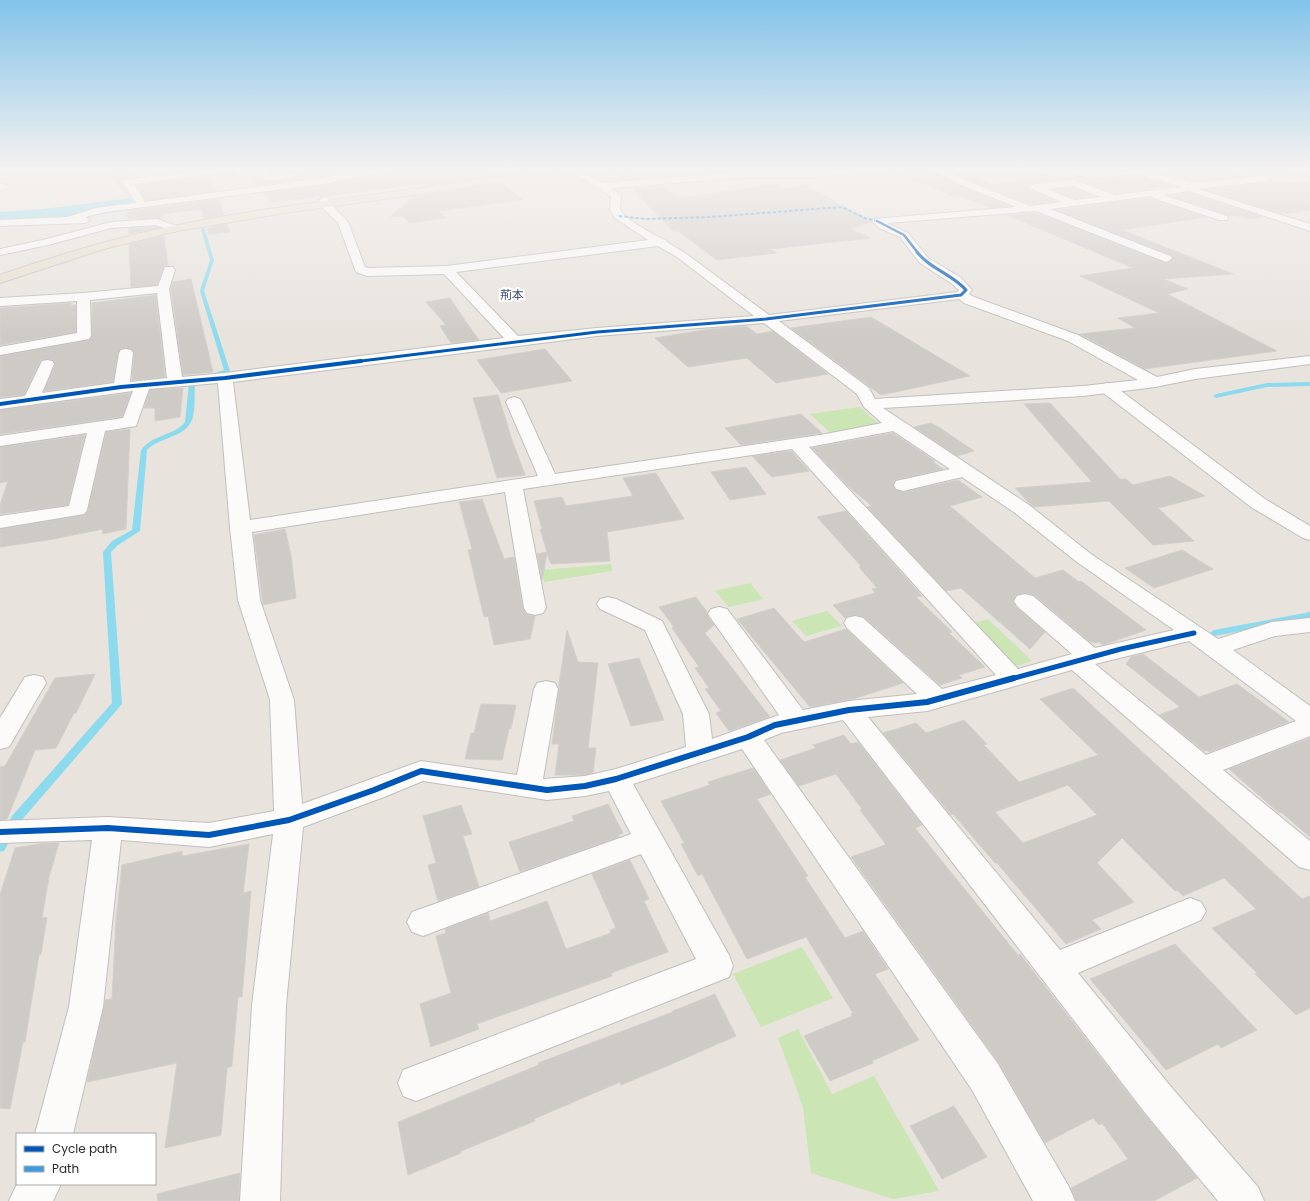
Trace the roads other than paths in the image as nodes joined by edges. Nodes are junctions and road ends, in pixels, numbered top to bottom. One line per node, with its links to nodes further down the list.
1 (126, 224): 9 (street)
2 (162, 224): 10 (street)
3 (190, 224): 10 (main road)
4 (343, 224): 16 (street)
5 (630, 224): 12 (street)
6 (879, 224): 20 (street)
7 (1076, 224): 14 (street)
8 (1299, 224): 11 (street)
9 (111, 225): 13 (street)
10 (170, 227): 17 (main road); 18 (main road)
11 (1310, 228)
12 (662, 242): 16 (street); 23 (street)
13 (0, 252)
14 (1166, 258)
15 (169, 270): 19 (street)
16 (447, 270): 24 (street)
17 (0, 271)
18 (0, 279)
19 (162, 289): 21 (street); 30 (street)
20 (962, 295): 23 (street); 31 (street)
21 (83, 297): 22 (street); 25 (street)
22 (0, 302)
23 (766, 319): 24 (street); 38 (street)
24 (515, 341): 29 (street)
25 (0, 351)
26 (126, 353): 33 (street)
27 (1310, 360): 31 (street)
28 (47, 364): 35 (street)
29 (225, 378): 30 (street); 48 (street)
30 (189, 380): 32 (street)
31 (1155, 382): 34 (street)
32 (143, 385): 33 (street); 40 (street)
33 (122, 387): 35 (street)
34 (1108, 388): 38 (street); 49 (street)
35 (31, 400): 37 (street)
36 (514, 402): 44 (street)
37 (0, 404)
38 (870, 404): 39 (street)
39 (896, 426): 42 (street); 43 (street)
40 (97, 428): 41 (street); 47 (street)
41 (0, 441)
42 (797, 444): 44 (street); 59 (street)
43 (964, 471): 45 (street); 56 (street)
44 (549, 480): 46 (street)
45 (903, 485)
46 (513, 486): 48 (street); 52 (street)
47 (0, 522)
48 (240, 528): 73 (street)
49 (1310, 534)
50 (1025, 601): 58 (street)
51 (608, 604): 69 (street)
52 (535, 608)
53 (719, 614): 65 (street)
54 (855, 623): 62 (street)
55 (1310, 625): 57 (street)
56 (1194, 634): 57 (street); 58 (street)
57 (1215, 648): 64 (street)
58 (1082, 659): 59 (street); 70 (street)
59 (1012, 678): 62 (street)
60 (34, 683): 68 (street)
61 (546, 689): 72 (street)
62 (937, 699): 63 (street)
63 (849, 710): 65 (street); 80 (street)
64 (1310, 719)
65 (797, 721): 67 (street)
66 (1310, 726): 70 (street)
67 (748, 737): 69 (street); 86 (street)
68 (0, 740)
69 (700, 752): 71 (street)
70 (1202, 767): 77 (street)
71 (616, 779): 72 (street); 76 (street)
72 (528, 787): 73 (street)
73 (289, 820): 74 (street); 85 (street)
74 (108, 828): 75 (street); 82 (street)
75 (9, 832)
76 (649, 839): 79 (street); 81 (street)
77 (1310, 858)
78 (1190, 911): 80 (street)
79 (423, 922)
80 (1054, 968): 87 (street)
81 (416, 1083)
82 (54, 1133)
83 (39, 1185): 84 (street)
84 (29, 1201)
85 (260, 1201)
86 (1055, 1201)
87 (1244, 1201)

